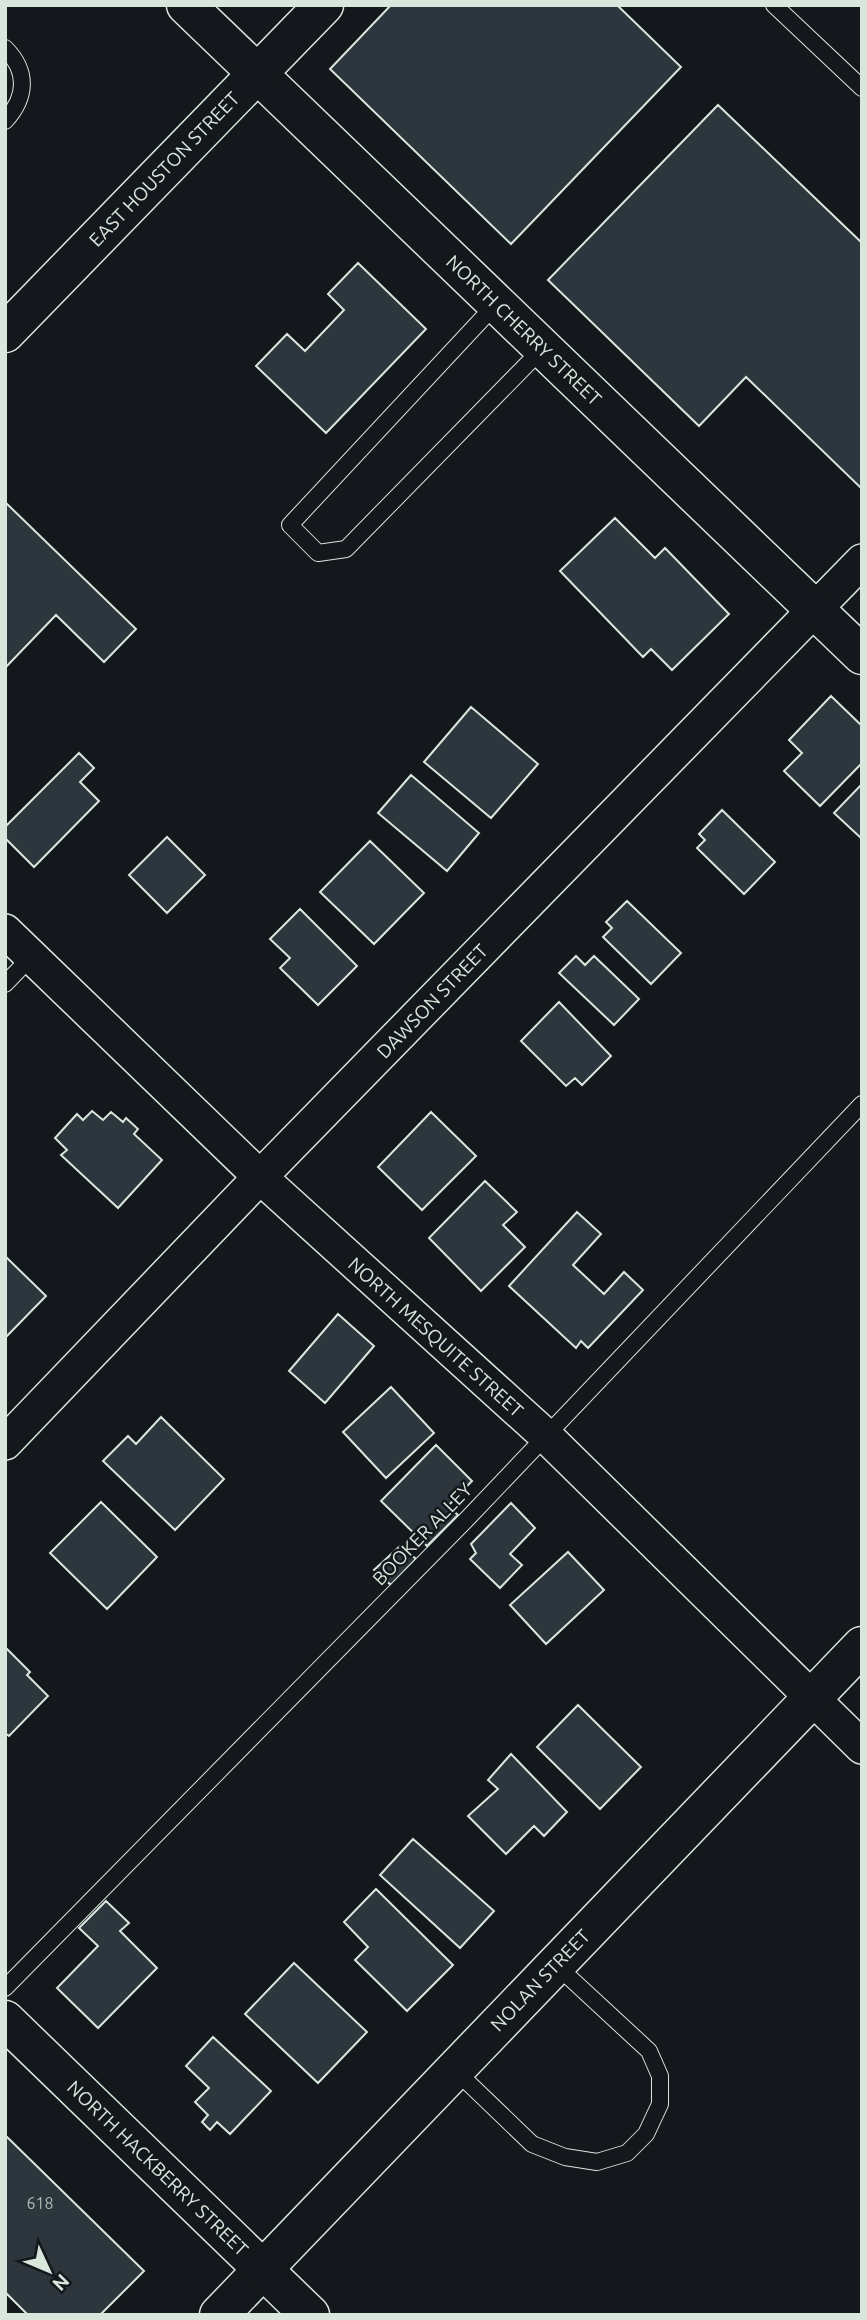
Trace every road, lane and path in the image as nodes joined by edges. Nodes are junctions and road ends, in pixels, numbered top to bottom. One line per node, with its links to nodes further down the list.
1 (324, 5): 5 (street, EAST HOUSTON STREET)
2 (774, 5): 6 (lane)
3 (192, 7): 5 (street, NORTH CHERRY STREET)
4 (5, 48): 7 (lane)
5 (257, 74): 8 (street, NORTH CHERRY STREET); 9 (street, EAST HOUSTON STREET)
6 (862, 88)
7 (5, 121)
8 (496, 304): 10 (street, NORTH CHERRY STREET); 10 (lane)
9 (5, 333)
10 (543, 348): 12 (street, NORTH CHERRY STREET)
11 (862, 561): 12 (street, DAWSON STREET)
12 (815, 610): 13 (street, NORTH CHERRY STREET); 18 (street, DAWSON STREET)
13 (862, 655)
14 (5, 931): 15 (street, NORTH MESQUITE STREET)
15 (31, 957): 16 (lane); 18 (street, NORTH MESQUITE STREET)
16 (5, 984)
17 (862, 1104): 19 (lane, BOOKER ALLEY)
18 (260, 1177): 19 (street, NORTH MESQUITE STREET); 20 (street, DAWSON STREET)
19 (546, 1436): 22 (street, NORTH MESQUITE STREET); 25 (lane, BOOKER ALLEY)
20 (5, 1443)
21 (862, 1646): 22 (street, NOLAN STREET)
22 (811, 1699): 23 (street, NORTH MESQUITE STREET); 24 (street, NOLAN STREET)
23 (862, 1747)
24 (555, 1964): 27 (street, NOLAN STREET); 27 (lane)
25 (5, 1988)
26 (5, 2020): 28 (street, NORTH HACKBERRY STREET)
27 (455, 2070): 28 (street, NOLAN STREET)
28 (263, 2269): 29 (street, NOLAN STREET); 30 (street, NORTH HACKBERRY STREET)
29 (219, 2315)
30 (310, 2315)

